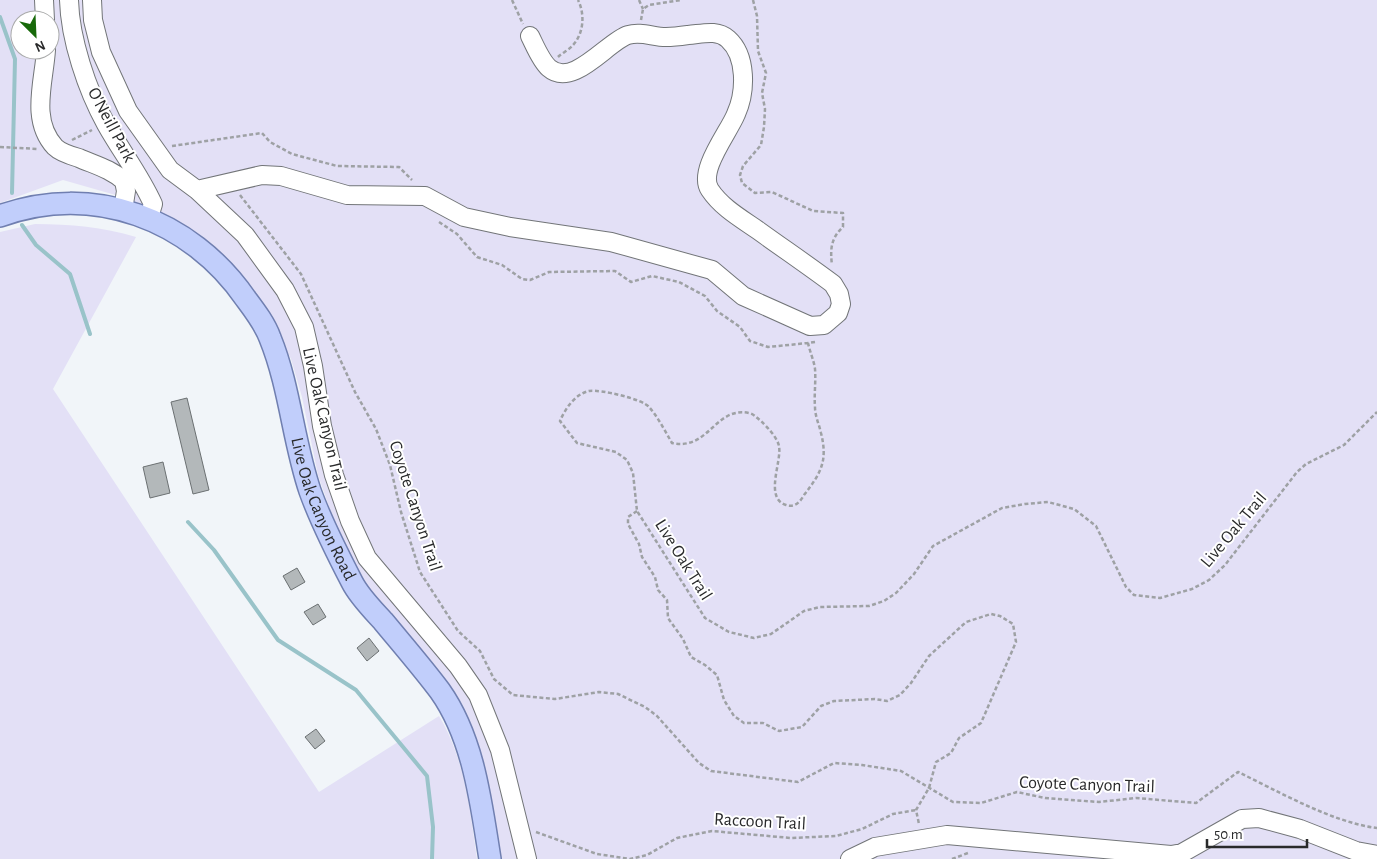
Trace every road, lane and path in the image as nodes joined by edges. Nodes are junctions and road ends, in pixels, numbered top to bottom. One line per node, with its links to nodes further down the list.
1 (69, 0): 13 (street, O'Neill Park)
2 (92, 0): 16 (street, Live Oak Canyon Trail)
3 (512, 0): 10 (path)
4 (578, 0): 12 (path)
5 (639, 0): 8 (path)
6 (681, 0): 8 (path)
7 (753, 0): 20 (path)
8 (642, 9): 9 (path)
9 (638, 33): 12 (street); 21 (street)
10 (530, 36): 12 (street)
11 (45, 60): 14 (street, O'Neill Park)
12 (548, 68)
13 (129, 160): 14 (street); 19 (street, O'Neill Park)
14 (112, 172): 17 (street, O'Neill Park)
15 (234, 180): 16 (street); 21 (street); 24 (path, Coyote Canyon Trail)
16 (197, 190): 26 (street, Live Oak Canyon Trail)
17 (116, 209): 18 (main road, Live Oak Canyon Road); 19 (main road, Live Oak Canyon Road)
18 (0, 216)
19 (149, 217): 30 (main road, Live Oak Canyon Road)
20 (837, 271)
21 (824, 325): 23 (path, Live Oak Trail)
22 (1377, 412): 23 (path, Live Oak Trail)
23 (637, 511): 24 (path)
24 (929, 788): 25 (path); 27 (path, Coyote Canyon Trail)
25 (916, 810): 26 (path, Raccoon Trail); 28 (path)
26 (518, 825): 31 (street, Live Oak Canyon Trail)
27 (1377, 828)
28 (921, 839): 29 (street); 32 (street)
29 (1377, 855)
30 (490, 859)
31 (527, 859)
32 (850, 859)

